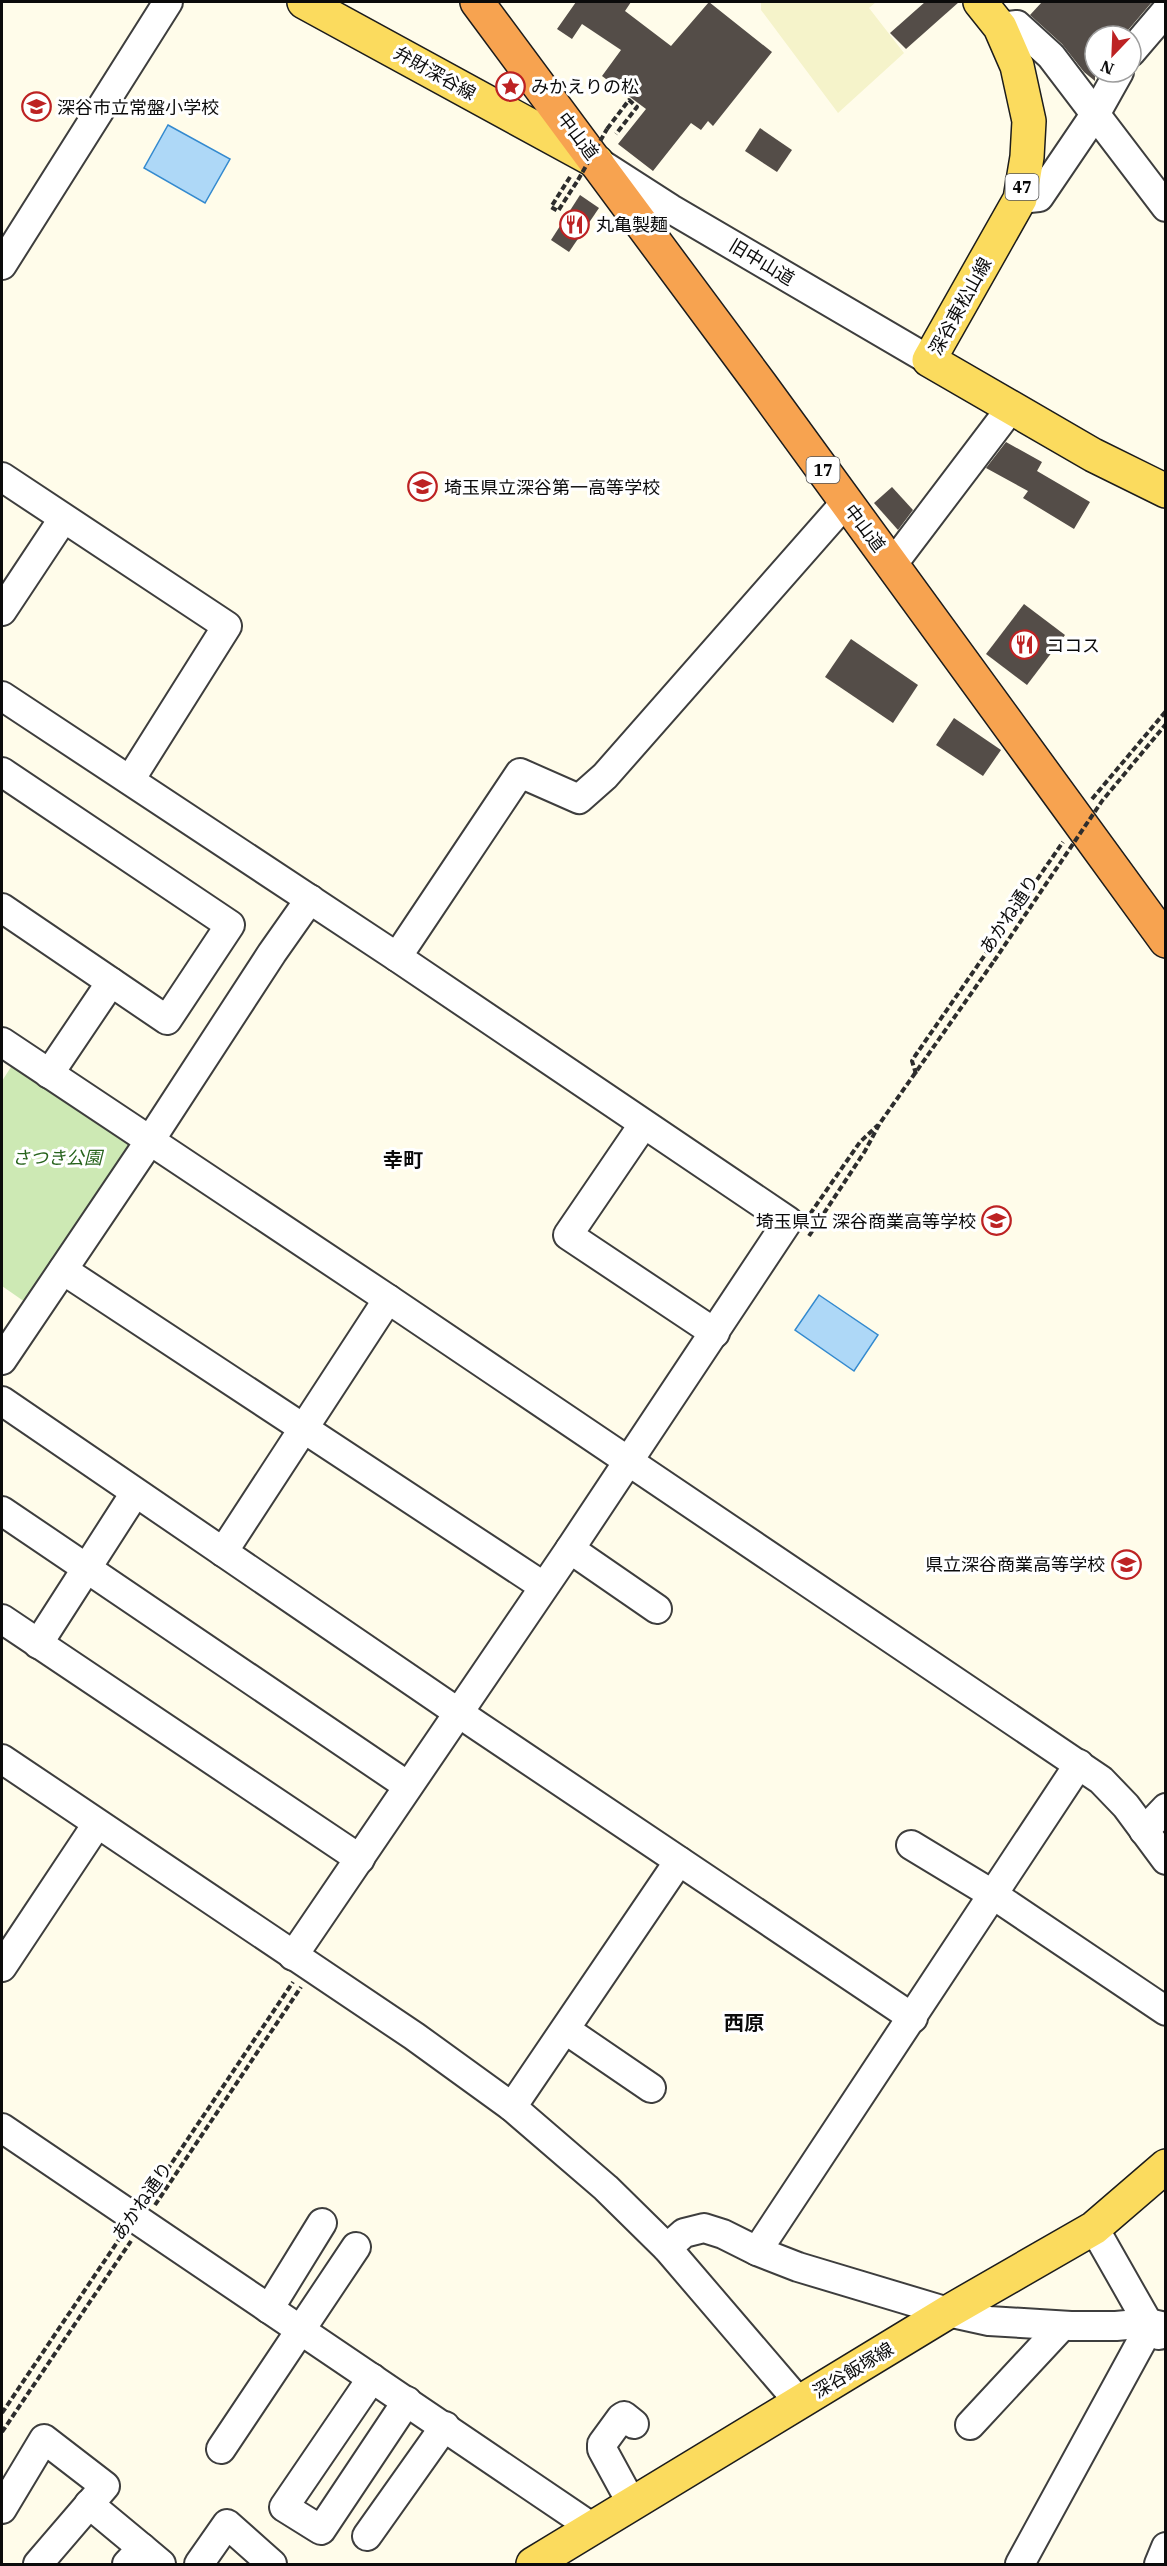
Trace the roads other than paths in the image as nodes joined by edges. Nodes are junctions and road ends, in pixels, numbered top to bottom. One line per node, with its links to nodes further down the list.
1 (168, 2): 13 (street)
2 (304, 2): 10 (main road, 弁財深谷線)
3 (477, 2): 10 (highway, 中山道 / 17)
4 (980, 2): 6 (main road, 深谷東松山線 / 47)
5 (1162, 25): 7 (street)
6 (1000, 27): 9 (street); 11 (main road, 深谷東松山線 / 47)
7 (1143, 42)
8 (1112, 84): 9 (street)
9 (1096, 113): 11 (street); 12 (street)
10 (582, 173): 14 (street, 旧中山道); 18 (highway, 中山道 / 17)
11 (1020, 200): 14 (main road, 深谷東松山線 / 47)
12 (1166, 207)
13 (2, 265)
14 (929, 360): 15 (main road, 深谷東松山線)
15 (1011, 408): 17 (main road, 深谷東松山線); 20 (street)
16 (2, 477): 19 (street)
17 (1166, 491)
18 (846, 502): 20 (highway, 中山道 / 17); 28 (street)
19 (63, 519): 21 (street); 24 (street)
20 (892, 565): 27 (highway, 中山道 / 17)
21 (2, 611)
22 (2, 696): 24 (street)
23 (2, 772): 29 (street)
24 (130, 780): 25 (street)
25 (309, 899): 28 (street); 33 (street)
26 (2, 908): 29 (street)
27 (1166, 941)
28 (397, 957): 32 (street)
29 (111, 982): 31 (street)
30 (4, 1050): 31 (street)
31 (49, 1074): 33 (street)
32 (643, 1125): 36 (street); 36 (street)
33 (149, 1142): 34 (street); 35 (street)
34 (63, 1270): 37 (street); 39 (street)
35 (388, 1299): 39 (street); 40 (street)
36 (715, 1333): 40 (street)
37 (2, 1360)
38 (2, 1401): 41 (street)
39 (303, 1429): 44 (street); 46 (street)
40 (628, 1461): 43 (street); 52 (street)
41 (135, 1492): 44 (street); 45 (street)
42 (2, 1511): 45 (street)
43 (570, 1549): 46 (street); 47 (street)
44 (223, 1552): 50 (street)
45 (87, 1569): 49 (street); 53 (street)
46 (543, 1586): 50 (street)
47 (657, 1609)
48 (2, 1619): 49 (street)
49 (38, 1644): 58 (street)
50 (458, 1712): 53 (street); 60 (street)
51 (2, 1759): 55 (street)
52 (1079, 1764): 56 (street); 61 (street)
53 (408, 1786): 58 (street)
54 (1166, 1808): 56 (street)
55 (97, 1824): 62 (street); 63 (street)
56 (1144, 1831): 59 (street)
57 (911, 1845): 61 (street)
58 (360, 1859): 63 (street)
59 (1166, 1860)
60 (679, 1862): 65 (street); 66 (street)
61 (992, 1894): 64 (street); 65 (street)
62 (2, 1967)
63 (295, 1967): 68 (street)
64 (1166, 2011)
65 (913, 2018): 75 (street)
66 (566, 2030): 67 (street); 68 (street)
67 (651, 2088)
68 (512, 2107): 74 (street)
69 (2, 2128): 76 (street)
70 (1166, 2166): 72 (main road, 深谷飯塚線)
71 (322, 2223): 76 (street)
72 (1094, 2228): 77 (main road, 深谷飯塚線); 79 (street)
73 (356, 2247): 80 (street)
74 (667, 2248): 75 (street); 83 (street)
75 (757, 2252): 77 (street)
76 (269, 2309): 80 (street)
77 (948, 2312): 78 (street); 83 (main road, 深谷飯塚線)
78 (1062, 2326): 79 (street); 85 (street)
79 (1157, 2329): 99 (street)
80 (300, 2330): 81 (street); 87 (street)
81 (372, 2378): 82 (street); 82 (street)
82 (407, 2401): 86 (street)
83 (799, 2402): 89 (main road, 深谷飯塚線)
84 (634, 2424): 89 (street)
85 (970, 2425)
86 (445, 2426): 91 (street); 92 (street)
87 (221, 2449)
88 (89, 2504): 90 (street); 94 (street); 95 (street)
89 (632, 2504): 91 (main road, 深谷飯塚線)
90 (2, 2509)
91 (593, 2528): 98 (main road, 深谷飯塚線)
92 (367, 2536)
93 (1166, 2547): 100 (street)
94 (144, 2559)
95 (38, 2565)
96 (199, 2565): 97 (street)
97 (272, 2565)
98 (533, 2565)
99 (1020, 2565)
100 (1159, 2565)

